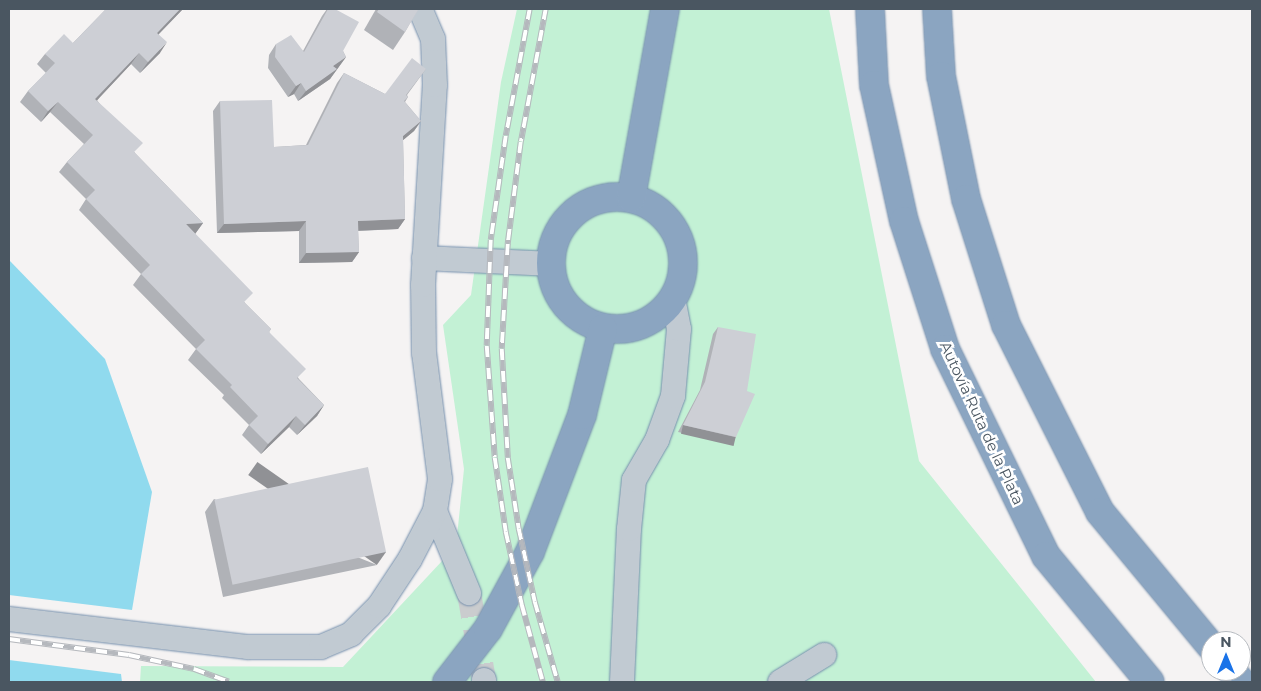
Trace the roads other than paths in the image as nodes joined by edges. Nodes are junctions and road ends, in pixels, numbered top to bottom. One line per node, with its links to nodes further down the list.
1 (420, 9): 6 (street)
2 (665, 9): 5 (highway)
3 (870, 9): 18 (highway, Autovía Ruta de la Plata)
4 (938, 9): 13 (highway)
5 (631, 198): 7 (highway); 8 (highway)
6 (424, 258): 7 (street); 10 (street)
7 (552, 264): 9 (highway)
8 (673, 299): 9 (highway); 16 (street)
9 (603, 328): 15 (highway)
10 (436, 511): 11 (street); 12 (street)
11 (469, 593)
12 (9, 619)
13 (1201, 634)
14 (824, 655): 17 (street)
15 (447, 682)
16 (622, 682)
17 (780, 682)
18 (1150, 682)

